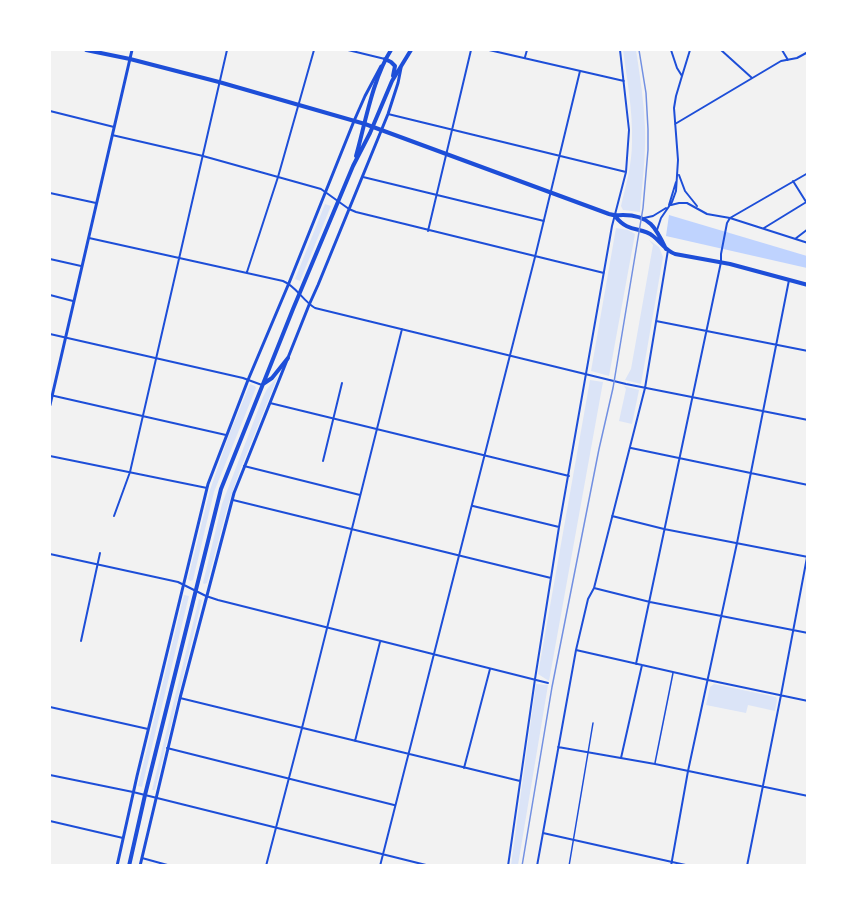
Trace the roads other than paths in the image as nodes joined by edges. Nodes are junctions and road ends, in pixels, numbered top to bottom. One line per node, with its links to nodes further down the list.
1 (86, 50): 18 (main road)
2 (132, 50): 18 (street)
3 (227, 50): 27 (street)
4 (314, 50): 28 (street)
5 (348, 50): 19 (street)
6 (391, 50): 19 (main road)
7 (411, 50): 21 (main road)
8 (471, 50): 37 (street)
9 (489, 50): 17 (street)
10 (527, 50): 17 (street)
11 (620, 50): 26 (street)
12 (671, 50): 23 (street)
13 (690, 50): 23 (street)
14 (721, 50): 24 (street)
15 (782, 50): 20 (street)
16 (807, 52): 20 (street)
17 (525, 57): 22 (street)
18 (130, 59): 27 (main road); 34 (street)
19 (384, 59): 25 (main road); 31 (street); 32 (main road)
20 (788, 60): 24 (street)
21 (401, 66): 25 (main road); 30 (street)
22 (580, 71): 26 (street); 41 (street)
23 (682, 76): 33 (street)
24 (753, 78): 33 (street)
25 (392, 81): 35 (main road)
26 (624, 81): 44 (street)
27 (219, 82): 28 (main road); 40 (street)
28 (299, 105): 31 (main road); 47 (street)
29 (50, 111): 34 (street)
30 (388, 114): 36 (street); 37 (street)
31 (354, 121): 32 (main road); 49 (street)
32 (365, 124): 35 (main road); 42 (main road)
33 (675, 124): 43 (street)
34 (114, 127): 38 (street)
35 (372, 127): 36 (main road); 42 (main road)
36 (381, 130): 39 (main road); 46 (street)
37 (453, 130): 39 (street); 41 (street)
38 (112, 135): 40 (street); 54 (street)
39 (446, 154): 51 (main road); 52 (street)
40 (203, 156): 47 (street); 72 (street)
41 (560, 156): 44 (street); 51 (street)
42 (354, 166): 53 (main road)
43 (678, 170): 56 (street); 57 (street)
44 (626, 172): 59 (street)
45 (807, 173): 48 (street)
46 (363, 176): 52 (street); 58 (street)
47 (278, 177): 49 (street); 76 (street)
48 (793, 181): 55 (street); 61 (street)
49 (326, 192): 53 (street); 79 (street)
50 (50, 193): 54 (street)
51 (551, 193): 59 (main road); 62 (street)
52 (436, 195): 62 (street); 65 (street)
53 (339, 202): 58 (street); 81 (main road)
54 (96, 203): 67 (street)
55 (807, 203): 63 (street)
56 (668, 207): 57 (street); 60 (street); 66 (street)
57 (699, 208): 61 (street)
58 (349, 209): 65 (street); 84 (street)
59 (615, 216): 60 (main road); 70 (main road); 77 (street)
60 (641, 218): 66 (main road)
61 (730, 219): 63 (street); 74 (street)
62 (544, 221): 71 (street)
63 (764, 228): 68 (street)
64 (807, 229): 68 (street)
65 (428, 231): 71 (street)
66 (657, 231): 70 (main road)
67 (89, 238): 72 (street); 75 (street)
68 (795, 239): 69 (street)
69 (807, 243)
70 (667, 250): 74 (main road); 85 (street)
71 (535, 257): 77 (street); 92 (street)
72 (180, 258): 76 (street); 93 (street)
73 (50, 259): 75 (street)
74 (720, 262): 78 (main road); 87 (street)
75 (81, 266): 83 (street)
76 (247, 272): 79 (street)
77 (604, 273): 95 (street)
78 (789, 279): 80 (main road); 90 (street)
79 (289, 284): 81 (street); 96 (street)
80 (807, 285)
81 (299, 294): 84 (street); 98 (main road)
82 (50, 295): 83 (street)
83 (73, 301): 89 (street)
84 (309, 304): 86 (street); 94 (street)
85 (656, 321): 87 (street); 99 (street)
86 (402, 329): 92 (street); 108 (street)
87 (706, 331): 90 (street); 101 (street)
88 (50, 334): 89 (street)
89 (65, 338): 93 (street); 100 (street)
90 (776, 345): 91 (street); 104 (street)
91 (807, 351)
92 (510, 355): 95 (street); 111 (street)
93 (156, 358): 96 (street); 105 (street)
94 (288, 358): 98 (main road); 102 (street)
95 (587, 374): 99 (street); 118 (street)
96 (248, 380): 98 (street); 109 (street)
97 (342, 383): 106 (street)
98 (262, 385): 139 (main road)
99 (645, 388): 101 (street); 110 (street)
100 (51, 395): 103 (street); 105 (street)
101 (692, 398): 104 (street); 113 (street)
102 (270, 403): 106 (street); 115 (street)
103 (50, 405)
104 (762, 411): 107 (street); 117 (street)
105 (142, 415): 109 (street); 116 (street)
106 (332, 419): 108 (street); 114 (street)
107 (807, 420)
108 (376, 430): 111 (street); 121 (street)
109 (226, 435): 120 (street)
110 (630, 448): 113 (street); 125 (street)
111 (484, 455): 118 (street); 123 (street)
112 (50, 456): 116 (street)
113 (679, 458): 117 (street); 128 (street)
114 (322, 461)
115 (244, 466): 121 (street); 122 (street)
116 (130, 472): 120 (street); 124 (street)
117 (750, 473): 119 (street); 129 (street)
118 (569, 476): 126 (street)
119 (807, 485)
120 (207, 488): 137 (street)
121 (360, 495): 127 (street)
122 (232, 500): 127 (street); 140 (street)
123 (473, 506): 126 (street); 133 (street)
124 (114, 516)
125 (612, 516): 128 (street); 138 (street)
126 (560, 526): 136 (street)
127 (351, 528): 133 (street); 143 (street)
128 (664, 529): 129 (street); 141 (street)
129 (737, 543): 134 (street); 142 (street)
130 (807, 552): 134 (street)
131 (100, 553): 135 (street)
132 (50, 554): 135 (street)
133 (460, 555): 136 (street); 149 (street)
134 (807, 557): 144 (street)
135 (98, 564): 137 (street); 146 (street)
136 (551, 578): 154 (street)
137 (184, 584): 139 (street); 165 (street)
138 (594, 588): 141 (street); 148 (street)
139 (195, 590): 140 (street); 180 (main road)
140 (206, 596): 143 (street); 160 (street)
141 (650, 602): 142 (street); 150 (street)
142 (721, 615): 144 (street); 155 (street)
143 (326, 628): 147 (street); 164 (street)
144 (792, 630): 145 (street); 159 (street)
145 (807, 633)
146 (81, 641)
147 (380, 642): 149 (street); 166 (street)
148 (576, 650): 150 (street); 158 (street)
149 (434, 655): 152 (street); 170 (street)
150 (636, 664): 151 (street)
151 (642, 665): 153 (street); 171 (street)
152 (490, 669): 154 (street); 173 (street)
153 (674, 672): 155 (street); 172 (lane)
154 (535, 679): 156 (street); 177 (street)
155 (708, 680): 159 (street); 174 (street)
156 (548, 683)
157 (563, 687): 158 (street)
158 (568, 688): 167 (street)
159 (781, 695): 161 (street); 178 (street)
160 (180, 698): 164 (street); 168 (street)
161 (807, 701)
162 (50, 707): 165 (street)
163 (593, 723): 169 (lane)
164 (302, 728): 166 (street); 176 (street)
165 (148, 729): 179 (street)
166 (355, 741): 170 (street)
167 (558, 747): 169 (street); 186 (street)
168 (167, 748): 176 (street); 182 (street)
169 (588, 752): 171 (street); 188 (lane)
170 (408, 754): 173 (street); 183 (street)
171 (621, 758): 172 (street)
172 (655, 764): 174 (street)
173 (464, 768): 177 (street)
174 (688, 771): 178 (street); 191 (street)
175 (50, 775): 179 (street)
176 (288, 778): 183 (street); 185 (street)
177 (520, 781): 199 (street)
178 (762, 786): 181 (street); 203 (street)
179 (133, 792): 180 (street); 187 (street)
180 (145, 795): 182 (street); 193 (main road)
181 (807, 796)
182 (156, 798): 185 (street); 190 (street)
183 (395, 805): 189 (street)
184 (50, 821): 187 (street)
185 (276, 828): 189 (street); 196 (street)
186 (543, 833): 188 (street); 200 (street)
187 (123, 838): 192 (street)
188 (573, 839): 191 (street); 201 (lane)
189 (383, 854): 197 (street); 198 (street)
190 (142, 858): 194 (street); 195 (street)
191 (671, 863): 202 (street)
192 (117, 866)
193 (129, 866)
194 (140, 866)
195 (171, 866)
196 (266, 866)
197 (380, 866)
198 (430, 866)
199 (508, 866)
200 (537, 866)
201 (570, 866)
202 (690, 866)
203 (747, 866)

